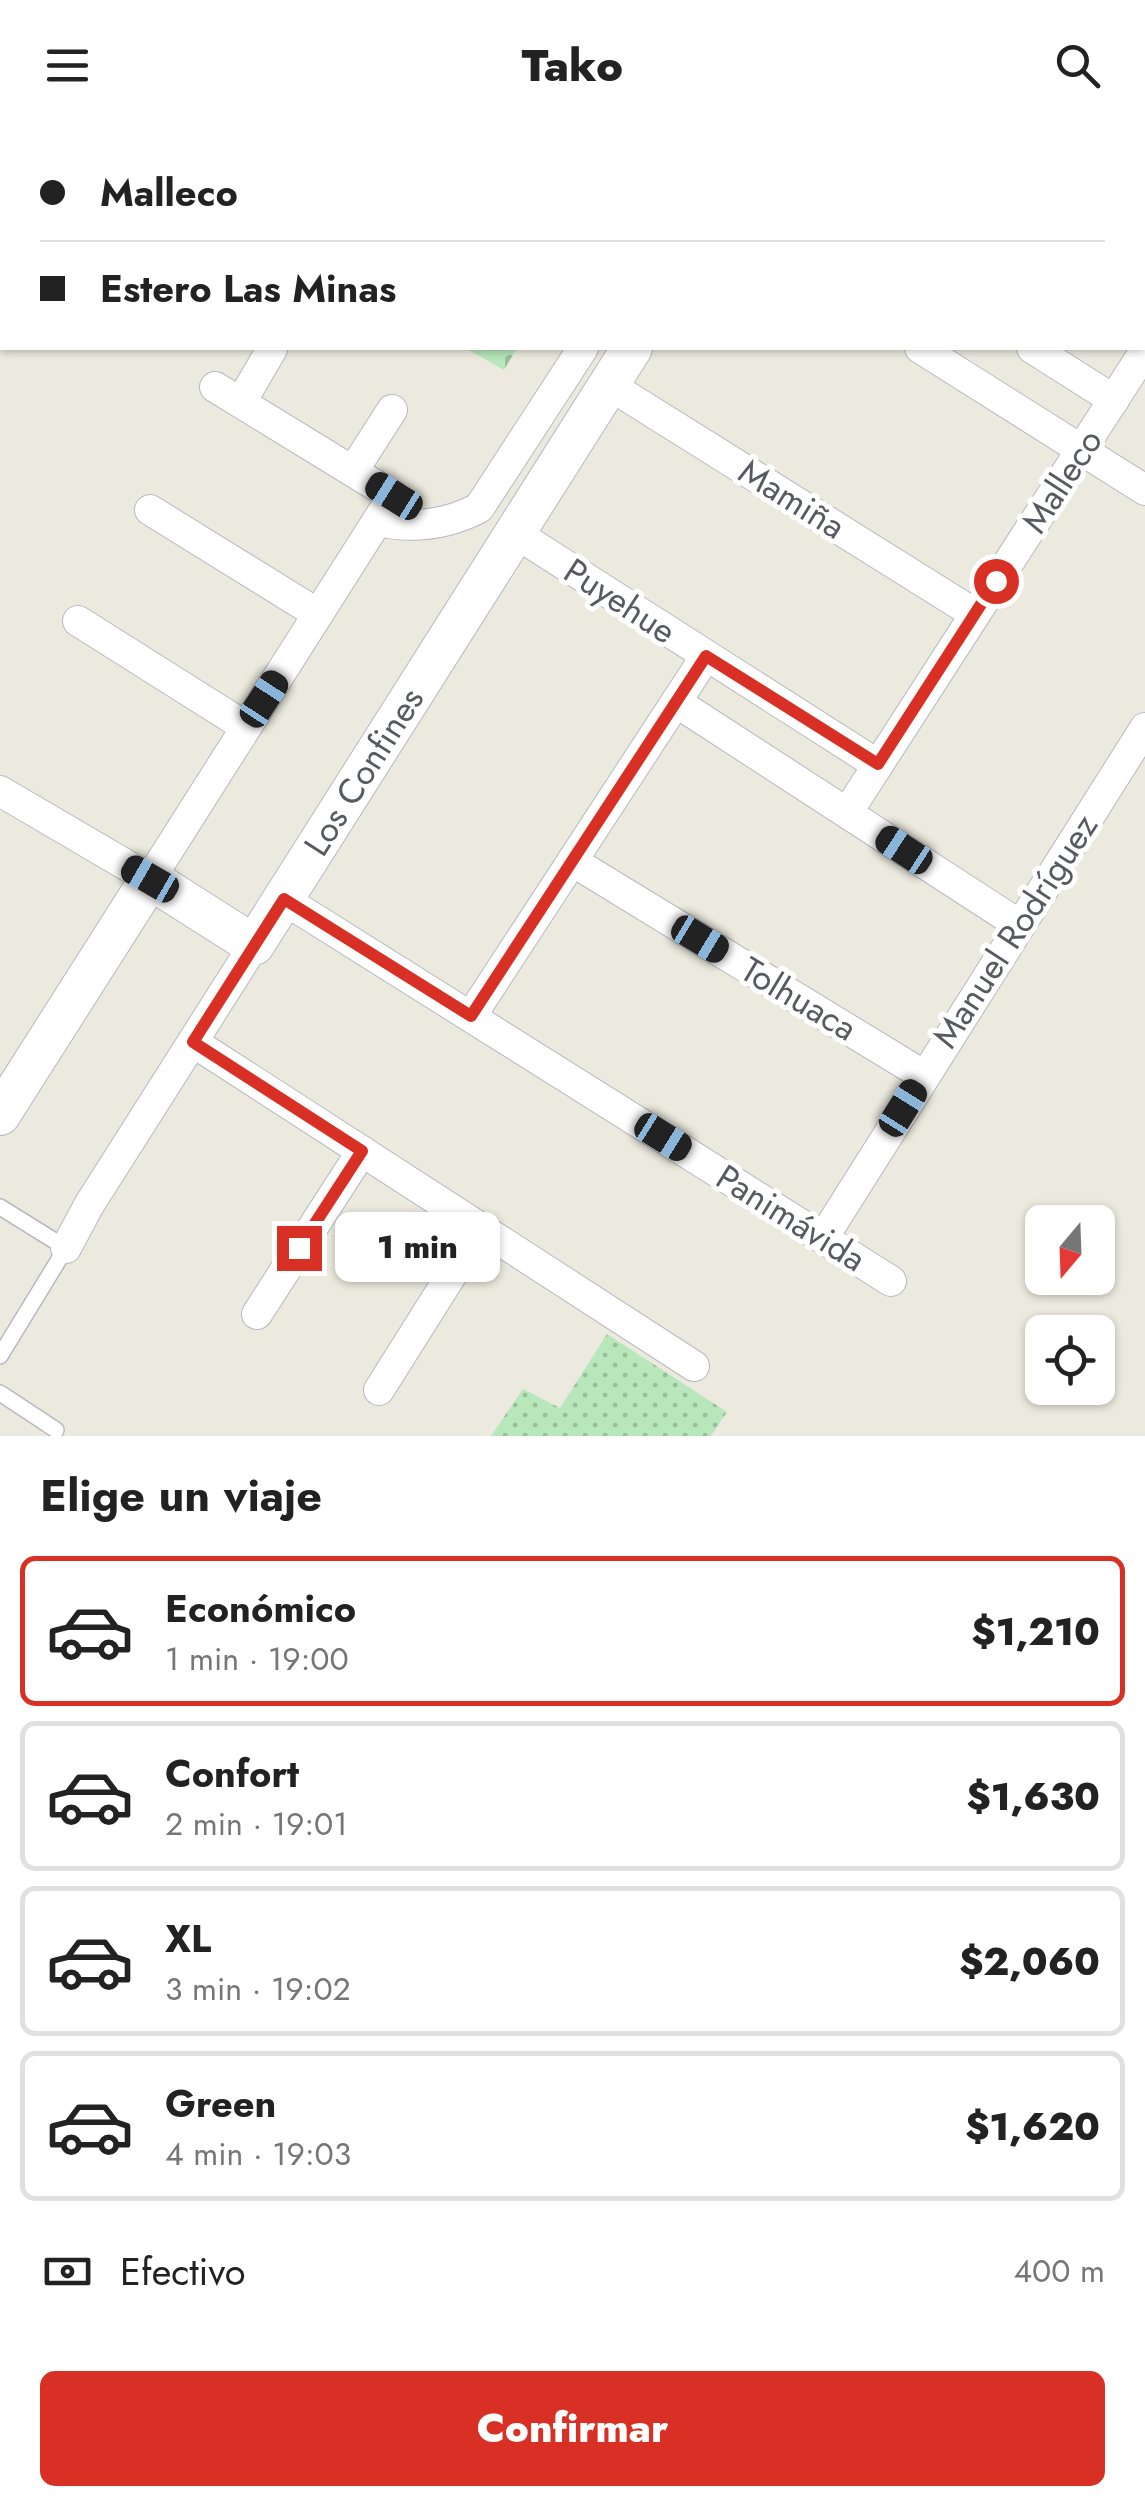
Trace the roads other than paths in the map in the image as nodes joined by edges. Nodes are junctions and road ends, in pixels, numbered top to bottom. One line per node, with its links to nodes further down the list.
1 (271, 350): 12 (street)
2 (583, 350): 10 (street)
3 (631, 350): 7 (street, Los Confines)
4 (923, 350): 11 (street)
5 (1035, 350): 8 (street)
6 (1145, 351): 8 (street, Malleco)
7 (609, 384): 13 (street, Los Confines); 19 (street, Mamiña)
8 (1114, 400): 11 (street, Malleco)
9 (392, 410): 12 (street)
10 (518, 448): 13 (street); 15 (street)
11 (1083, 450): 14 (street); 19 (street, Malleco)
12 (354, 471): 15 (street)
13 (554, 471): 17 (street, Los Confines)
14 (1145, 490)
15 (386, 508): 18 (street)
16 (150, 510): 18 (street)
17 (515, 534): 21 (street, Puyehue); 30 (street, Los Confines)
18 (318, 614): 23 (street)
19 (975, 614): 25 (street, Malleco)
20 (78, 621): 23 (street)
21 (706, 656): 22 (street); 25 (street, Puyehue)
22 (676, 702): 27 (street, Puyehue); 28 (street)
23 (246, 727): 29 (street)
24 (1145, 728): 31 (street, Manuel Rodríguez)
25 (878, 764): 27 (street, Malleco)
26 (0, 791): 29 (street)
27 (847, 813): 31 (street, Puyehue)
28 (572, 861): 33 (street); 35 (street, Tolhuaca)
29 (150, 879): 32 (street); 36 (street)
30 (284, 899): 32 (street, Los Confines); 33 (street, Panimávida)
31 (1018, 924): 35 (street, Manuel Rodríguez)
32 (254, 946): 34 (street, Los Confines)
33 (471, 1016): 40 (street, Panimávida)
34 (193, 1042): 37 (street); 41 (street, Los Confines)
35 (923, 1075): 40 (street, Manuel Rodríguez)
36 (0, 1115)
37 (362, 1151): 39 (street); 43 (street)
38 (0, 1207): 41 (lane)
39 (481, 1228): 45 (street); 46 (street)
40 (822, 1238): 42 (street, Panimávida)
41 (66, 1248): 44 (lane)
42 (891, 1281)
43 (257, 1314)
44 (0, 1356)
45 (694, 1366)
46 (379, 1390)
47 (2, 1399): 48 (lane)
48 (56, 1430)

